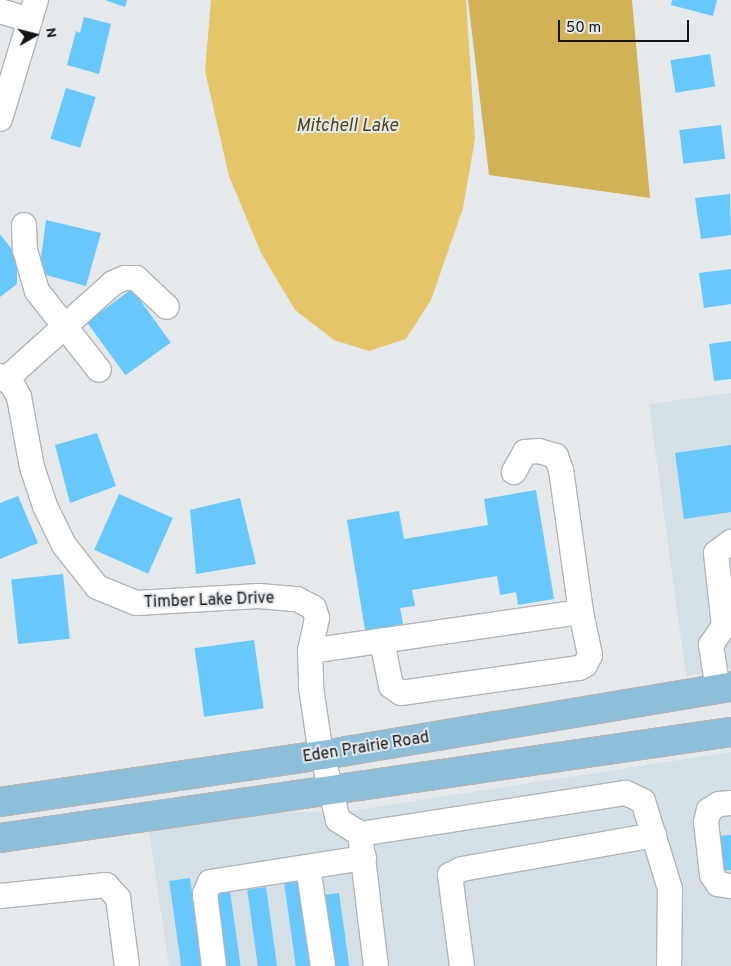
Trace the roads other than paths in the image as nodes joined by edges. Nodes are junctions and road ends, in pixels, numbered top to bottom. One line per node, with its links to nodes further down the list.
1 (33, 10): 2 (street); 3 (street)
2 (0, 11)
3 (0, 119)
4 (24, 225): 6 (street)
5 (167, 307): 6 (street)
6 (65, 325): 7 (street); 8 (street)
7 (99, 370)
8 (3, 378): 14 (street, Timber Lake Drive)
9 (514, 472): 11 (street)
10 (731, 542): 12 (street)
11 (582, 612): 13 (street); 13 (street)
12 (728, 625): 15 (street)
13 (382, 641): 14 (street)
14 (310, 651): 17 (street, Timber Lake Drive)
15 (724, 689): 17 (main road, Eden Prairie Road)
16 (731, 732): 18 (main road)
17 (322, 755): 18 (street, Timber Lake Drive); 19 (main road, Eden Prairie Road)
18 (331, 791): 22 (main road); 23 (street, Timber Lake Drive)
19 (0, 802)
20 (731, 803): 25 (street)
21 (654, 835): 23 (street); 31 (street); 32 (street)
22 (0, 838)
23 (362, 846): 24 (street); 30 (street)
24 (308, 867): 28 (street); 29 (street)
25 (731, 886)
26 (0, 896): 27 (street)
27 (127, 966)
28 (214, 966)
29 (323, 966)
30 (376, 966)
31 (462, 966)
32 (669, 966)

